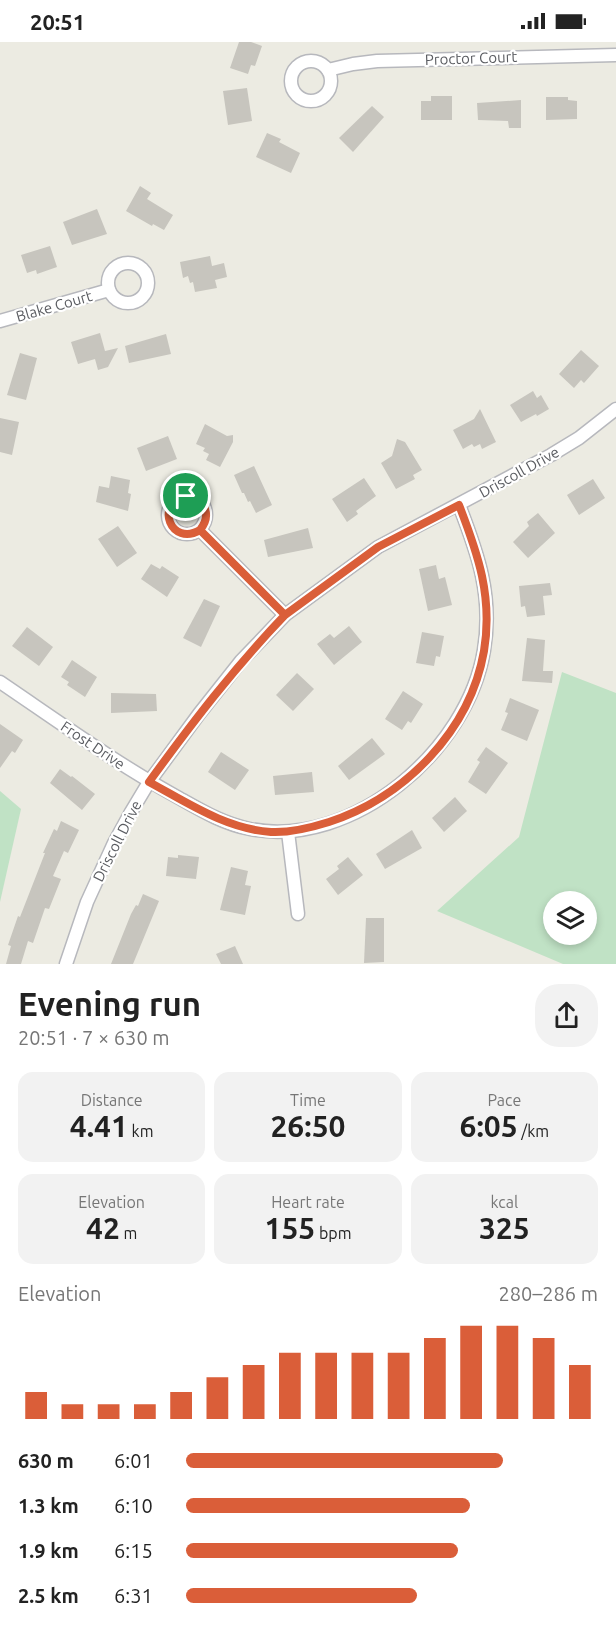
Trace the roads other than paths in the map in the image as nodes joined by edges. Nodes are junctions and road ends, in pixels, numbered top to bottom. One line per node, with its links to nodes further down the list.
1 (616, 55): 2 (street, Proctor Court)
2 (328, 70)
3 (109, 290): 4 (street, Blake Court)
4 (0, 321)
5 (616, 409): 6 (street, Driscoll Drive)
6 (459, 505): 8 (street, Driscoll Drive); 11 (street, Frost Drive)
7 (200, 530): 8 (street)
8 (285, 615): 10 (street, Driscoll Drive)
9 (0, 682): 10 (street, Frost Drive)
10 (149, 782): 11 (street, Frost Drive); 13 (street, Driscoll Drive)
11 (288, 832): 12 (street)
12 (298, 914)
13 (66, 964)

